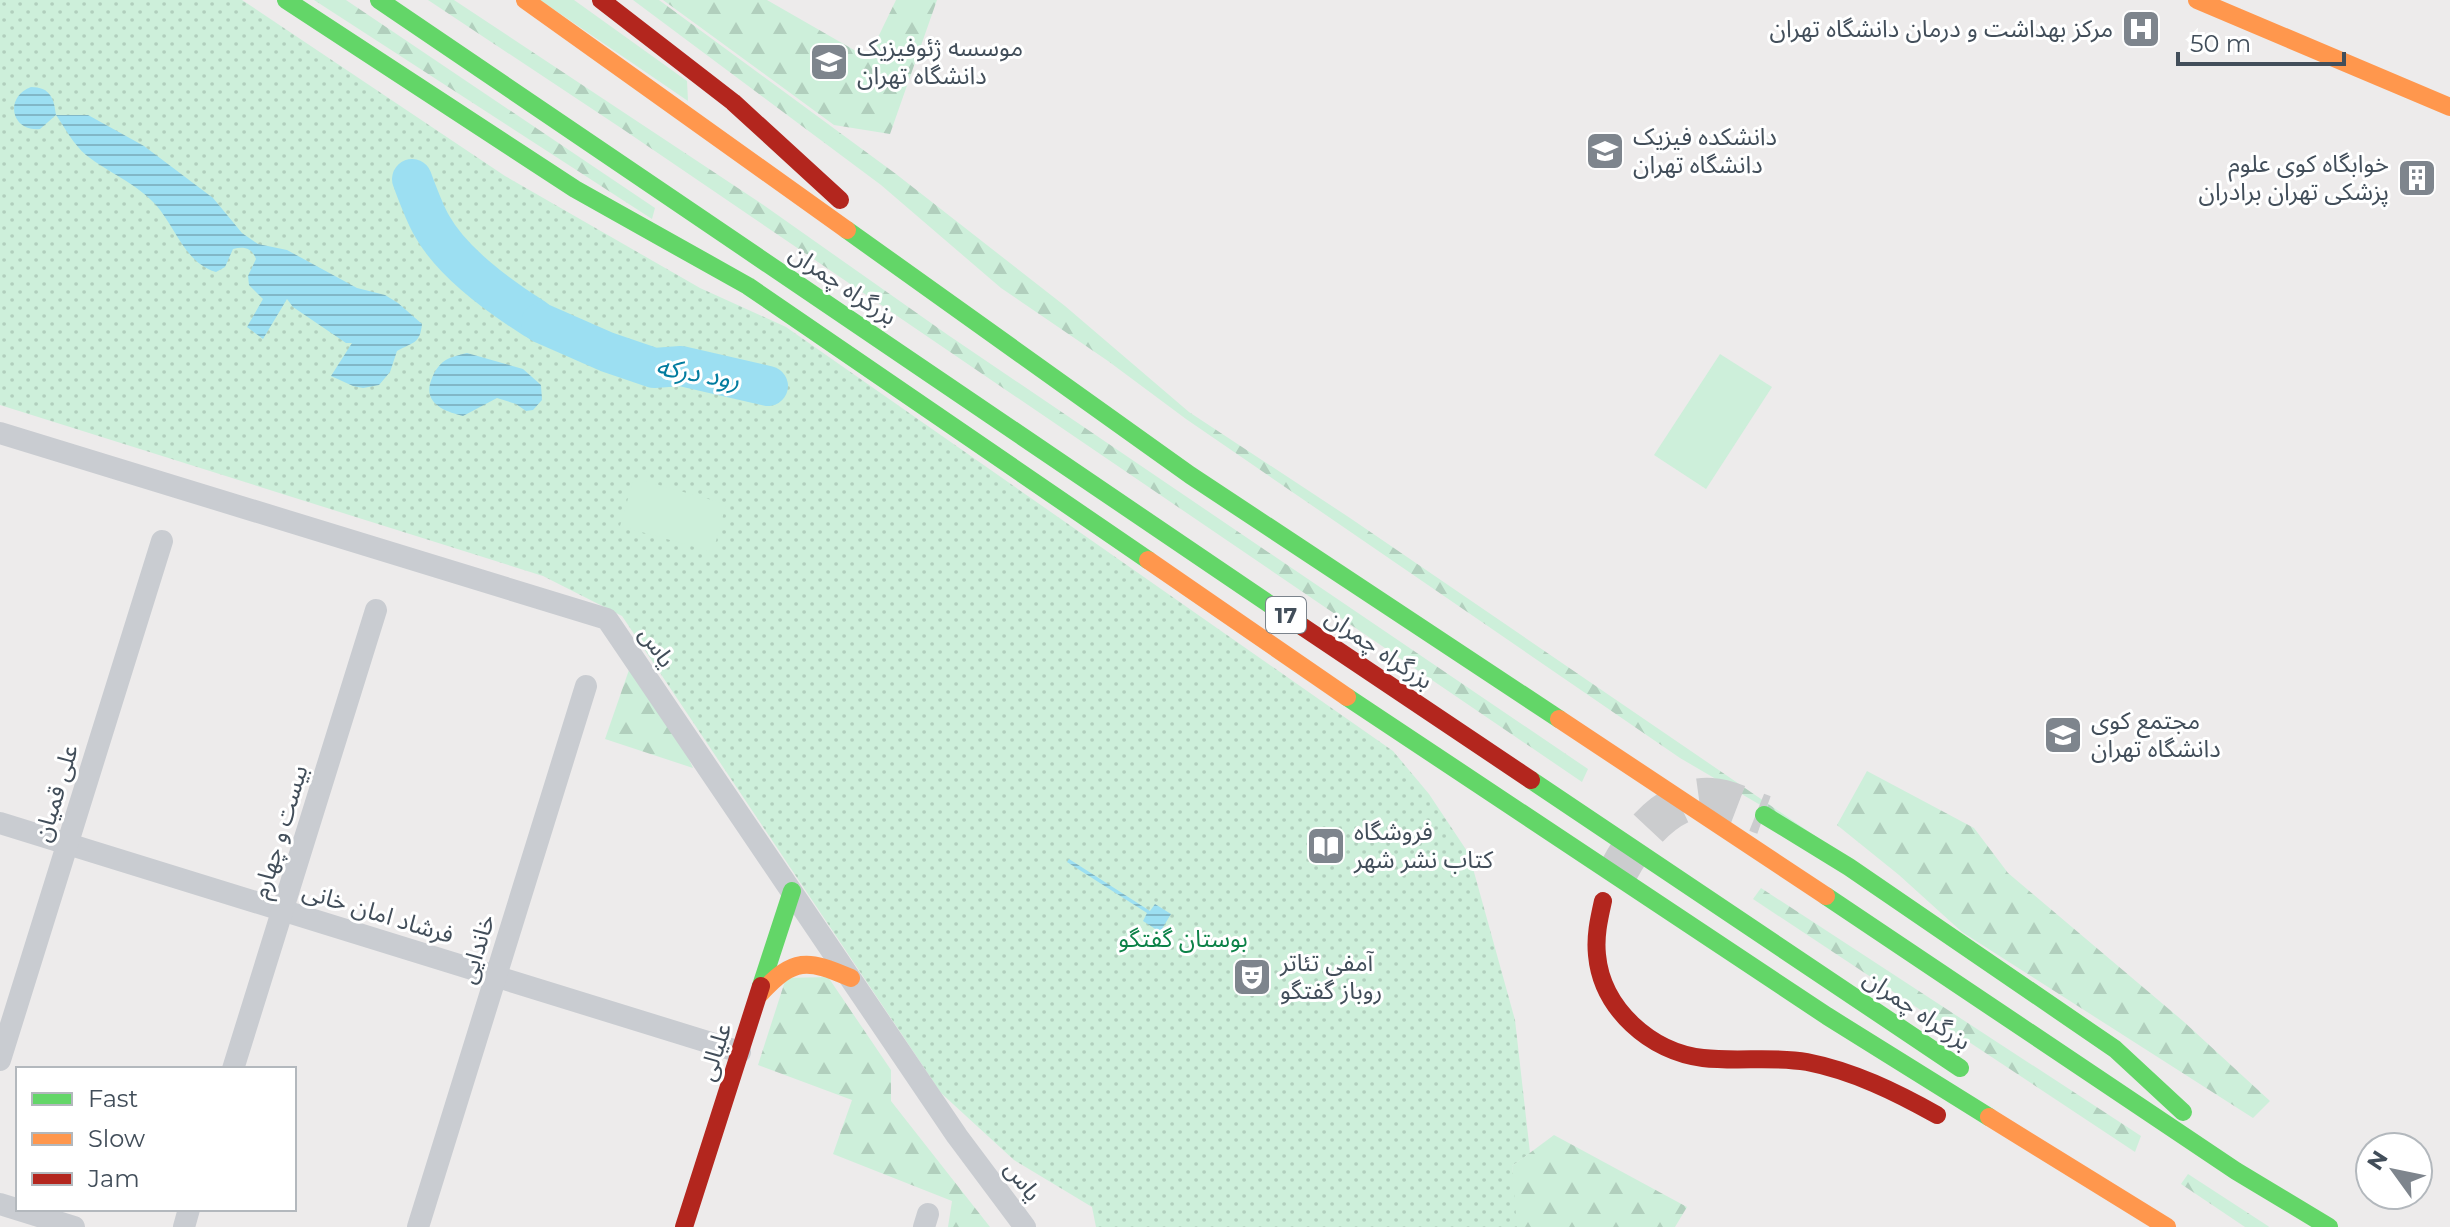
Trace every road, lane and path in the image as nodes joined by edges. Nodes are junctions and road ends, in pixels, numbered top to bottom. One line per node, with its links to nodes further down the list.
1 (286, 0): 30 (main road)
2 (379, 0): 24 (main road, بزرگراه چمران / 17)
3 (525, 0): 7 (main road, بزرگراه چمران)
4 (601, 0): 7 (main road)
5 (2197, 0): 6 (main road)
6 (2450, 107)
7 (961, 312): 26 (main road, بزرگراه چمران)
8 (0, 433): 15 (street, یاس)
9 (162, 541): 14 (street, علی قمیان)
10 (376, 610): 17 (street, بیست و چهارم)
11 (586, 686): 18 (street, خاندایی)
12 (1764, 815): 26 (main road)
13 (0, 823): 14 (street, فرشاد امان خانی)
14 (68, 844): 17 (street, فرشاد امان خانی); 22 (street, علی قمیان)
15 (792, 891): 19 (street, یاس); 20 (main road, علیالی)
16 (1603, 901): 25 (main road)
17 (282, 910): 18 (street, فرشاد امان خانی); 23 (street, بیست و چهارم)
18 (496, 977): 21 (street, فرشاد امان خانی); 32 (street, خاندایی)
19 (851, 978): 20 (main road); 34 (street, یاس)
20 (759, 995): 21 (main road, علیالی)
21 (740, 1052): 33 (main road, علیالی)
22 (0, 1060)
23 (234, 1067)
24 (1974, 1078)
25 (1947, 1122)
26 (2236, 1171): 35 (main road, بزرگراه چمران)
27 (2053, 1179): 30 (main road)
28 (2131, 1183): 30 (main road)
29 (23, 1211): 31 (street)
30 (2171, 1224)
31 (74, 1227)
32 (418, 1227)
33 (684, 1227)
34 (1025, 1227)
35 (2329, 1227)

